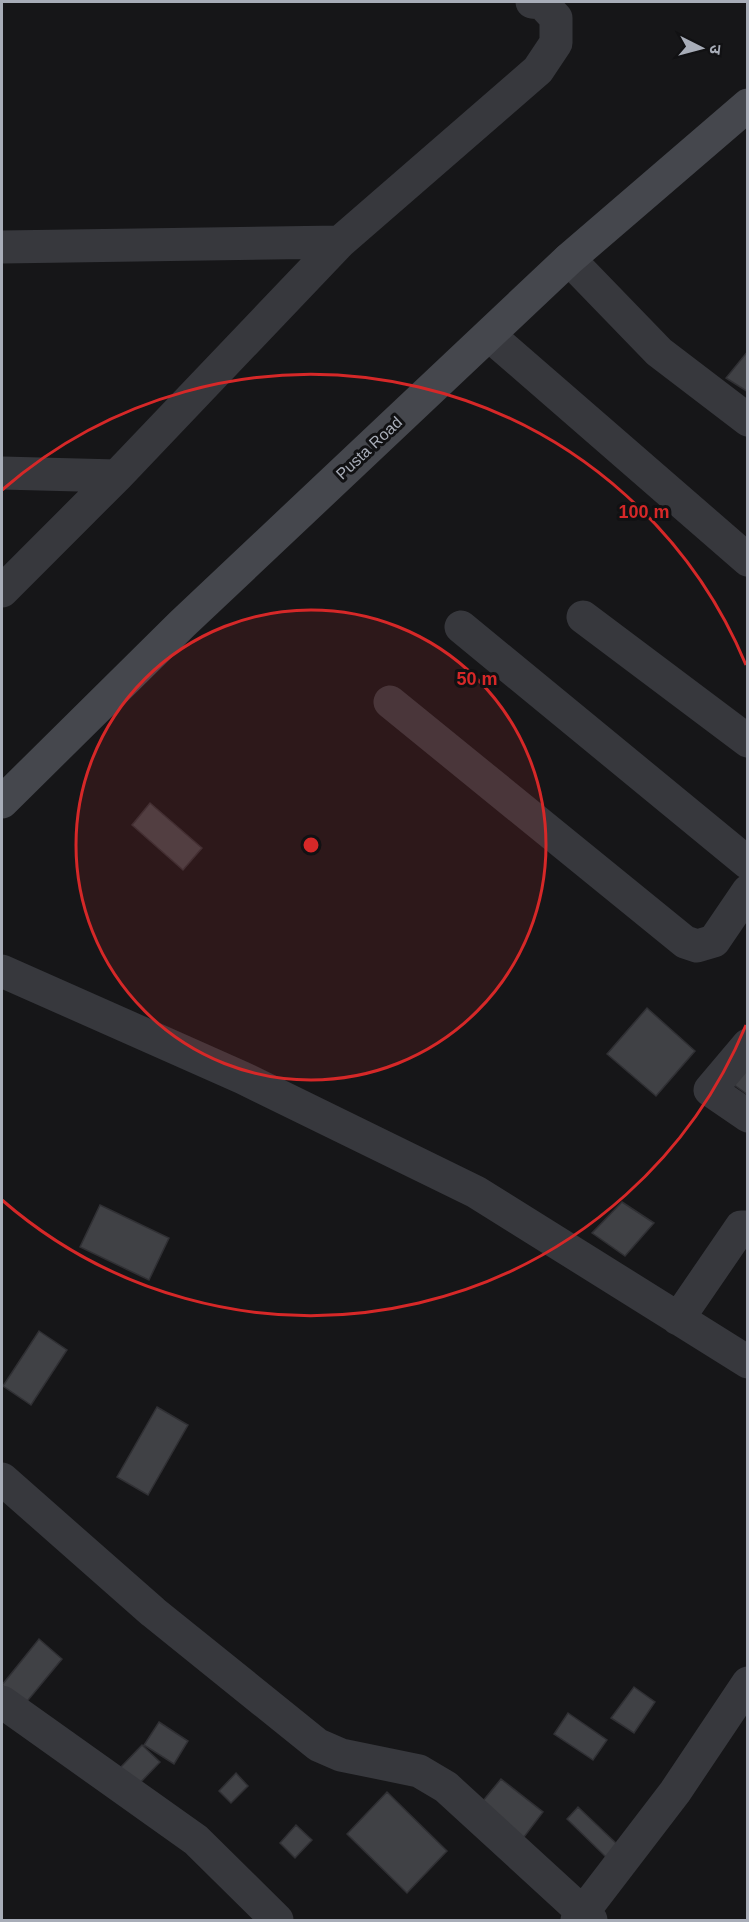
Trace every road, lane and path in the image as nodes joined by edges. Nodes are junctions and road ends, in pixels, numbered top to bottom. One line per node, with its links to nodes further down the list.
1 (532, 2): 3 (street)
2 (747, 105): 5 (street, Pusta Road)
3 (340, 242): 4 (street); 9 (street)
4 (2, 247)
5 (570, 259): 6 (street, Pusta Road); 7 (street)
6 (489, 335): 10 (street); 16 (street, Pusta Road)
7 (747, 420)
8 (2, 473): 9 (street)
9 (117, 476): 11 (street)
10 (747, 560)
11 (2, 591)
12 (583, 617): 15 (street)
13 (461, 627): 17 (street)
14 (390, 702): 18 (street)
15 (747, 741)
16 (2, 802)
17 (747, 863)
18 (747, 891)
19 (2, 972): 23 (street)
20 (747, 1045): 21 (street)
21 (747, 1116)
22 (747, 1227): 23 (street)
23 (678, 1318): 24 (street)
24 (747, 1362)
25 (2, 1479): 28 (street)
26 (747, 1683): 28 (street)
27 (2, 1702): 29 (street)
28 (584, 1918)
29 (277, 1920)

